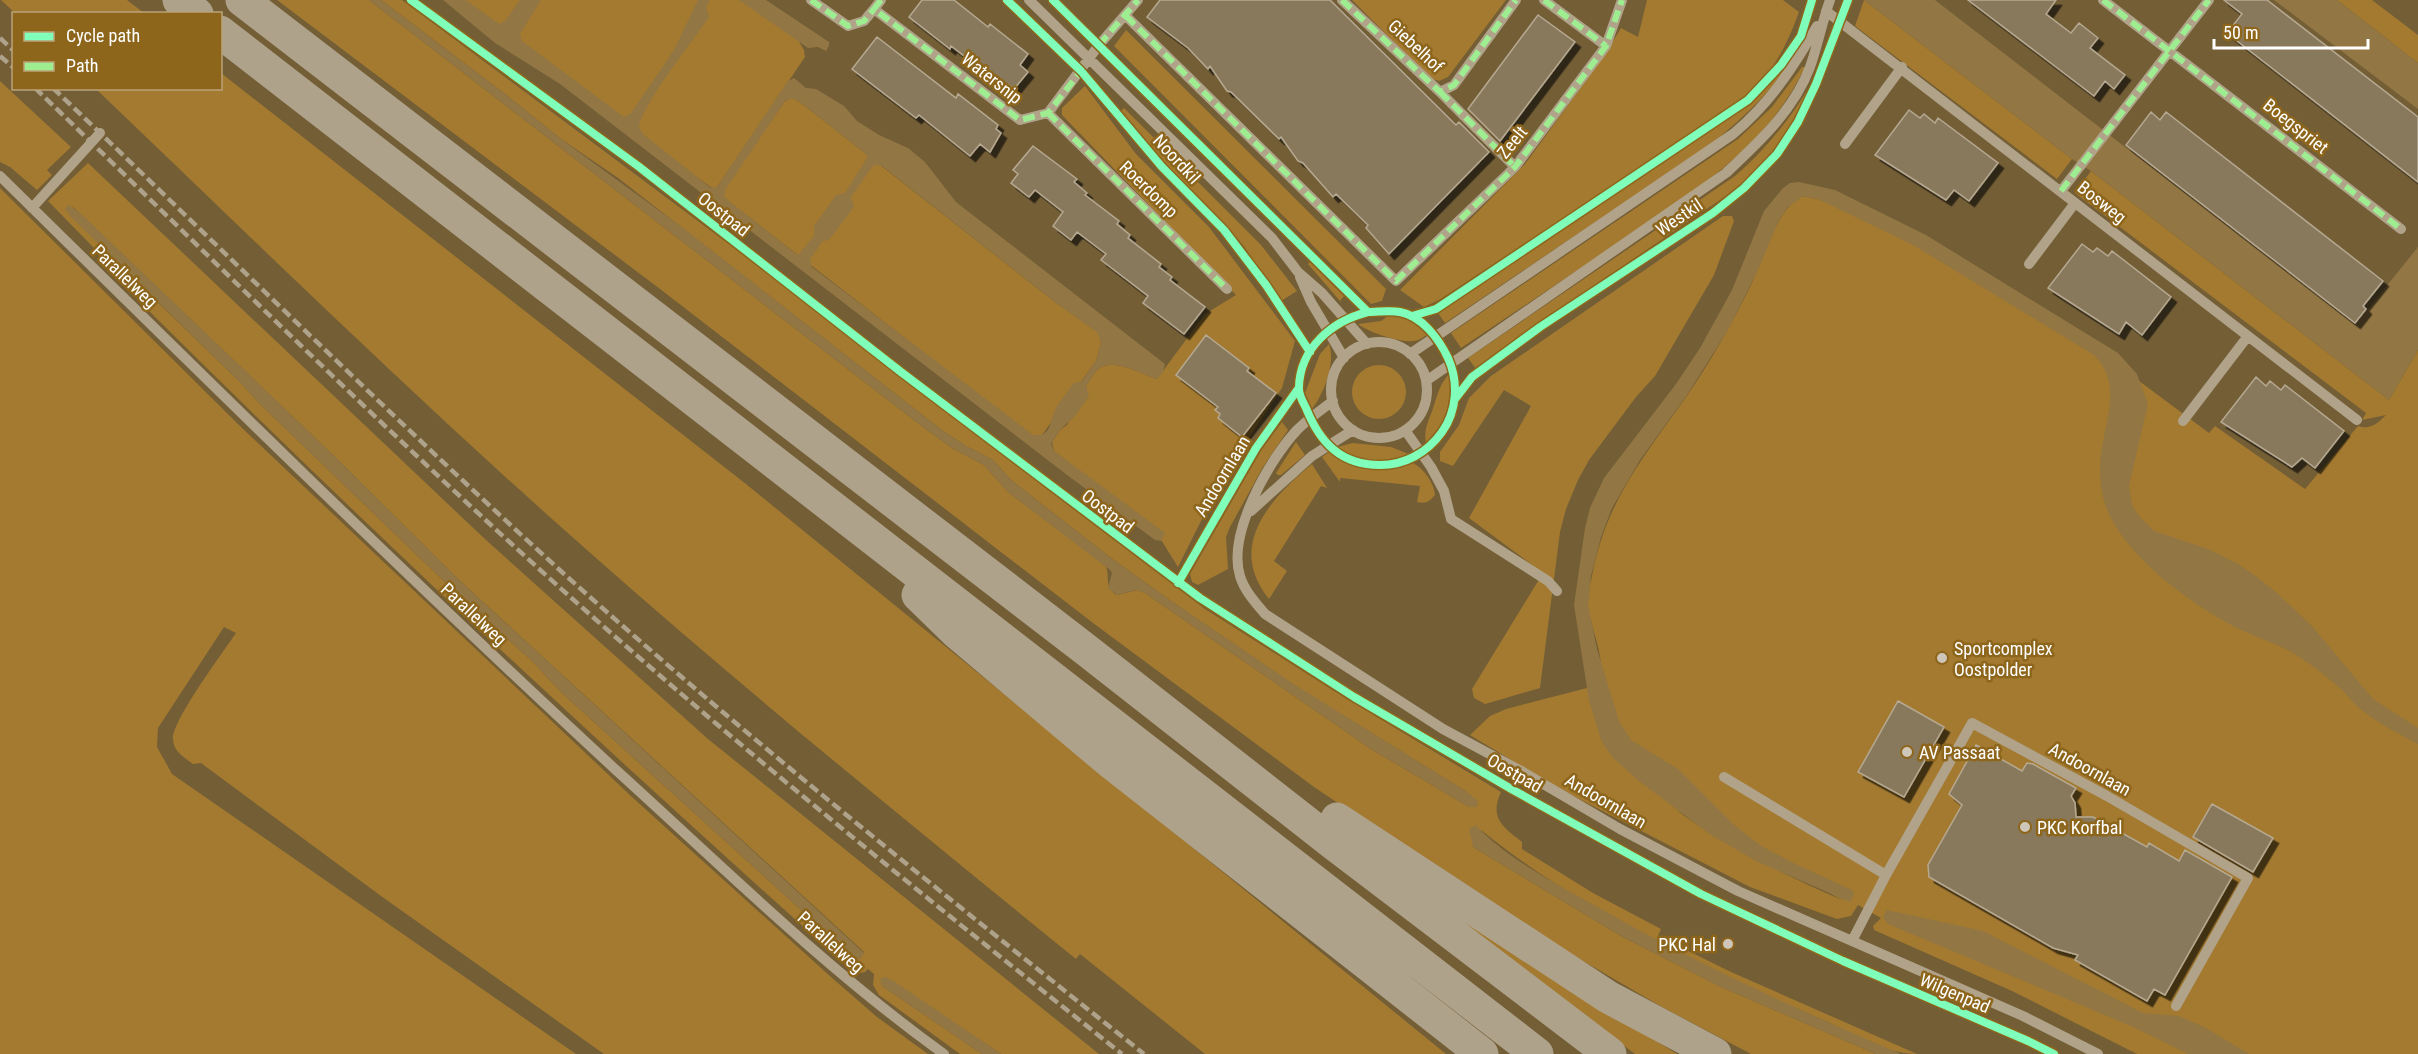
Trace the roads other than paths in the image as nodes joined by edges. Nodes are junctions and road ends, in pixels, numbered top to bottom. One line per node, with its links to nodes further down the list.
1 (179, 0): 14 (highway)
2 (242, 0): 47 (highway)
3 (811, 0): 12 (street)
4 (1029, 0): 19 (street, Noordkil)
5 (1138, 0): 15 (street)
6 (1342, 0): 21 (street, Giebelhof)
7 (1516, 0): 21 (street, Giebelhof)
8 (1544, 0): 17 (street)
9 (1622, 0): 17 (street, Zeelt)
10 (2103, 0): 18 (street, Boegspriet)
11 (2209, 0): 18 (street)
12 (877, 4): 22 (street, Watersnip)
13 (1828, 5): 20 (street, Bosweg); 36 (street, Westkil); 38 (street, Westkil)
14 (194, 12)
15 (1126, 16): 19 (street); 25 (street, Zeelt)
16 (222, 34): 44 (highway)
17 (1606, 46): 25 (street, Zeelt)
18 (2170, 50): 27 (street); 30 (street, Boegspriet)
19 (1089, 58): 22 (street); 32 (street, Noordkil)
20 (1902, 67): 24 (street); 27 (street, Bosweg)
21 (1440, 92): 25 (street, Giebelhof)
22 (1048, 113): 33 (street, Roerdomp)
23 (100, 133): 29 (street)
24 (1845, 144)
25 (1515, 167)
26 (0, 176): 29 (street, Parallelweg)
27 (2061, 191): 28 (street, Bosweg)
28 (2075, 203): 31 (street); 34 (street, Bosweg)
29 (32, 207): 52 (street, Parallelweg)
30 (2401, 229)
31 (2029, 264)
32 (1298, 272): 35 (street, Noordkil); 37 (street, Noordkil)
33 (1227, 289)
34 (2248, 336): 40 (street, Bosweg); 41 (street)
35 (1367, 344): 36 (street); 37 (street)
36 (1410, 354): 38 (street)
37 (1344, 358): 39 (street)
38 (1426, 381): 43 (street)
39 (1333, 401): 42 (street); 45 (street, Andoornlaan)
40 (2357, 420)
41 (2183, 421)
42 (1353, 430): 43 (street); 45 (street)
43 (1406, 430): 46 (street)
44 (798, 479): 53 (highway); 54 (highway)
45 (1248, 513): 50 (street, Andoornlaan)
46 (1557, 591)
47 (1085, 649): 55 (highway); 56 (highway)
48 (1724, 777): 49 (street)
49 (1886, 874): 50 (street, Andoornlaan); 51 (street, Andoornlaan)
50 (1852, 941): 57 (street, Andoornlaan)
51 (2176, 1006)
52 (944, 1054)
53 (1482, 1054)
54 (1538, 1054)
55 (1610, 1054)
56 (1715, 1054)
57 (2098, 1054)

